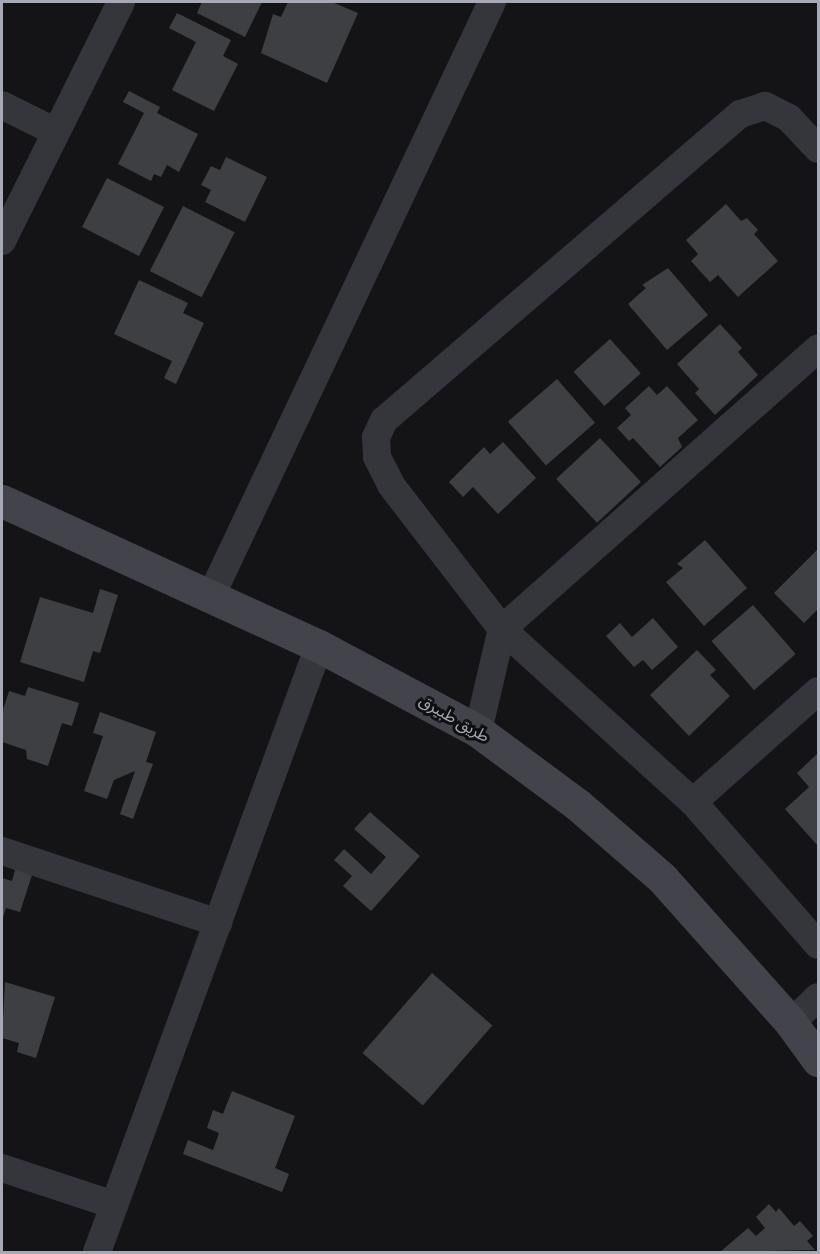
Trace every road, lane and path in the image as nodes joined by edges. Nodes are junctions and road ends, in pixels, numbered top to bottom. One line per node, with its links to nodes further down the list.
1 (121, 2): 4 (street)
2 (492, 2): 9 (street)
3 (2, 105): 4 (street)
4 (56, 132): 6 (street)
5 (819, 149): 10 (street)
6 (2, 241)
7 (819, 348): 10 (street)
8 (2, 501): 9 (street, طريق طبيرق)
9 (211, 596): 11 (street, طريق طبيرق)
10 (502, 629): 13 (street); 14 (street)
11 (318, 646): 13 (street, طريق طبيرق); 16 (street)
12 (819, 692): 14 (street)
13 (478, 731): 19 (street, طريق طبيرق)
14 (693, 802): 17 (street)
15 (2, 851): 16 (street)
16 (218, 923): 22 (street)
17 (819, 945)
18 (819, 997): 19 (street)
19 (791, 1023): 20 (street, طريق طبيرق)
20 (819, 1060)
21 (2, 1168): 22 (street)
22 (114, 1205): 23 (street)
23 (97, 1252)

